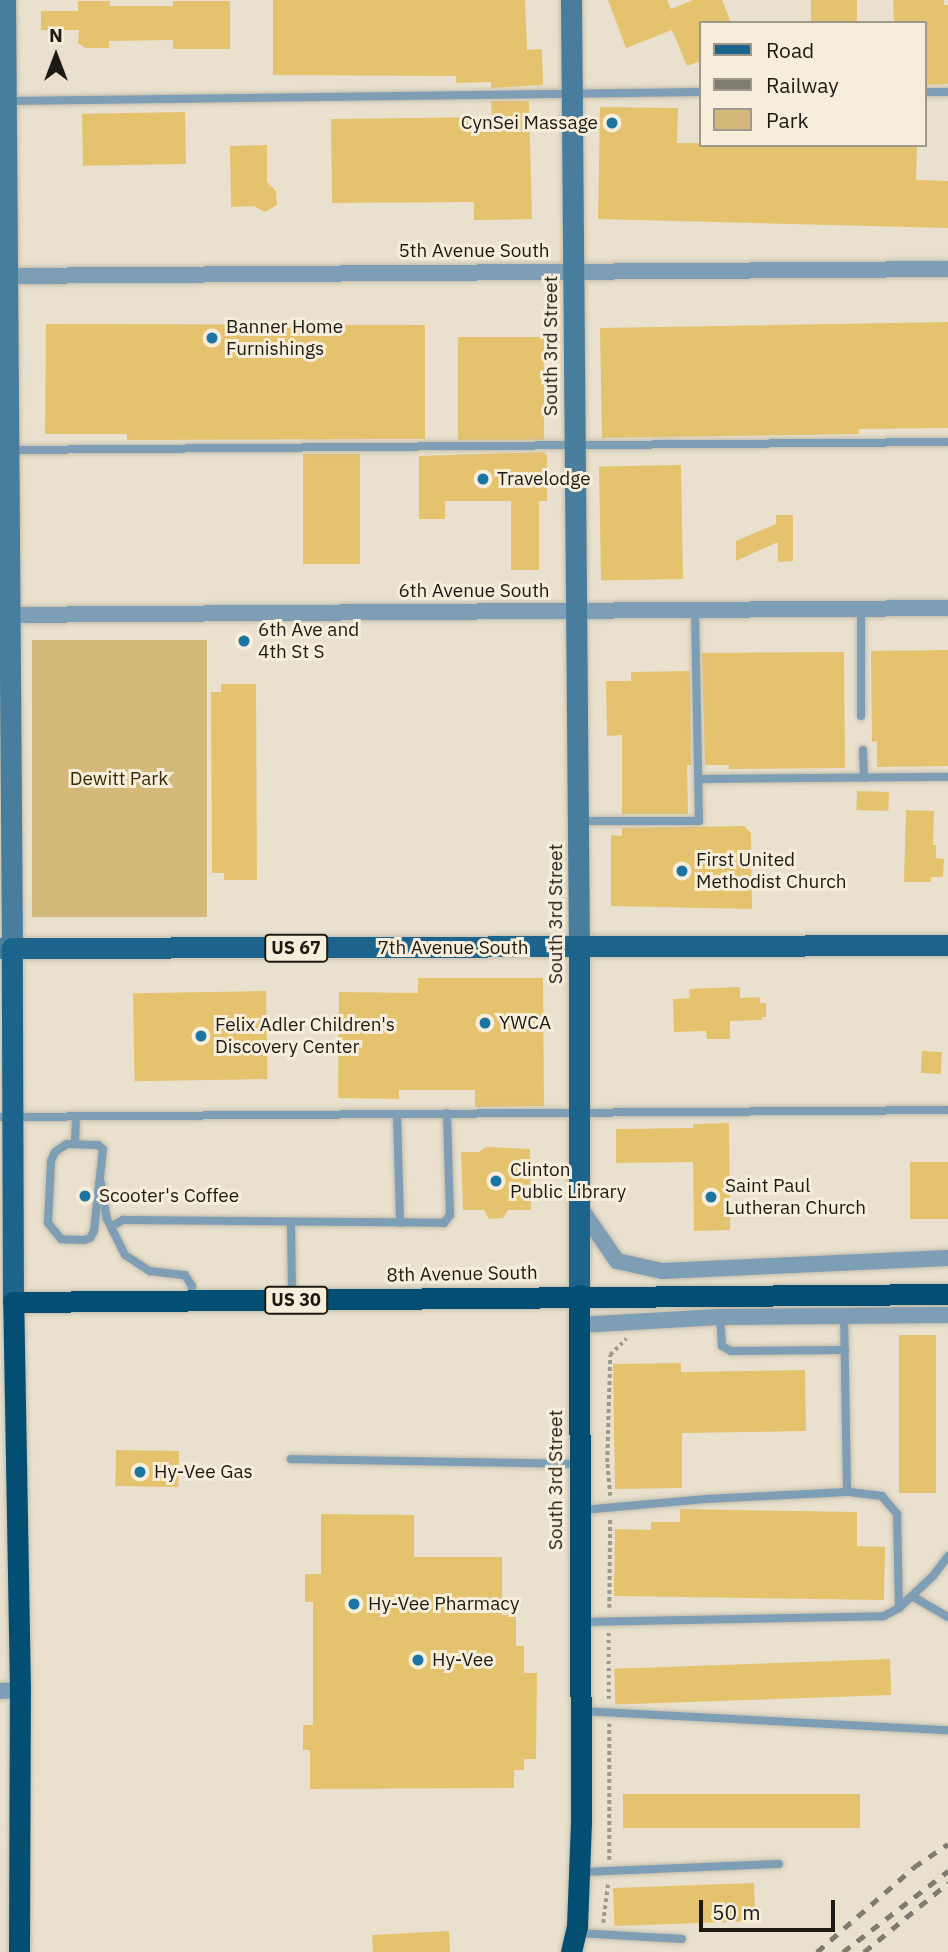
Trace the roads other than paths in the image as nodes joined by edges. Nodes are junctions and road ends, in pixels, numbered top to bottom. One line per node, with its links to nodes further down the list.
1 (5, 0): 7 (street)
2 (571, 0): 3 (street, South 3rd Street)
3 (572, 92): 4 (lane); 7 (lane); 9 (street, South 3rd Street)
4 (699, 92)
5 (927, 92): 6 (lane)
6 (948, 92)
7 (3, 101): 10 (street)
8 (948, 269): 9 (street, 5th Avenue South)
9 (574, 271): 10 (street, 5th Avenue South); 12 (street, South 3rd Street)
10 (3, 276): 13 (street)
11 (948, 442): 12 (lane)
12 (574, 444): 13 (lane); 17 (street, South 3rd Street)
13 (4, 450): 18 (street)
14 (948, 608): 15 (street, 6th Avenue South)
15 (861, 609): 16 (street, 6th Avenue South); 19 (lane)
16 (695, 610): 17 (street, 6th Avenue South); 24 (lane)
17 (576, 611): 18 (street, 6th Avenue South); 25 (street, South 3rd Street)
18 (4, 615): 21 (street)
19 (861, 716)
20 (863, 750): 23 (lane)
21 (5, 775): 28 (street)
22 (948, 777): 23 (lane)
23 (864, 778): 24 (lane)
24 (699, 779): 25 (lane)
25 (578, 821): 27 (street, South 3rd Street)
26 (948, 945): 27 (main road, 7th Avenue South / US 67)
27 (579, 947): 28 (main road, 7th Avenue South / US 67); 30 (main road, South 3rd Street)
28 (6, 948): 33 (main road)
29 (948, 1110): 30 (lane)
30 (579, 1112): 31 (lane); 37 (main road, South 3rd Street)
31 (446, 1113): 32 (lane); 39 (lane)
32 (397, 1114): 34 (lane); 39 (lane)
33 (6, 1117): 34 (lane); 46 (main road)
34 (76, 1117): 35 (lane)
35 (75, 1144): 36 (lane); 36 (lane)
36 (99, 1170): 40 (lane)
37 (579, 1206): 41 (street); 43 (main road, South 3rd Street)
38 (291, 1222): 39 (lane); 40 (lane); 44 (lane)
39 (400, 1223)
40 (112, 1226): 45 (lane)
41 (948, 1258)
42 (948, 1294): 43 (highway, 8th Avenue South / US 30)
43 (579, 1295): 44 (highway, 8th Avenue South / US 30); 50 (highway, South 3rd Street)
44 (292, 1300): 45 (highway, 8th Avenue South / US 30)
45 (190, 1301): 46 (highway, 8th Avenue South / US 30)
46 (7, 1302): 61 (highway)
47 (844, 1314): 48 (street); 49 (street); 51 (lane)
48 (948, 1315)
49 (720, 1317): 50 (street); 51 (lane)
50 (578, 1325): 53 (highway, South 3rd Street)
51 (845, 1350): 54 (lane)
52 (290, 1459): 53 (lane)
53 (579, 1464): 55 (highway, South 3rd Street)
54 (847, 1492): 55 (lane); 58 (lane)
55 (579, 1510): 60 (highway, South 3rd Street)
56 (948, 1556): 57 (lane)
57 (912, 1596): 58 (lane); 59 (lane)
58 (900, 1608): 60 (lane)
59 (948, 1618)
60 (578, 1622): 62 (highway, South 3rd Street)
61 (10, 1690): 68 (highway)
62 (581, 1711): 63 (lane); 65 (highway, South 3rd Street)
63 (948, 1730)
64 (779, 1864): 65 (lane)
65 (580, 1872): 67 (highway, South 3rd Street)
66 (681, 1938): 67 (lane)
67 (573, 1942)
68 (19, 1952)

